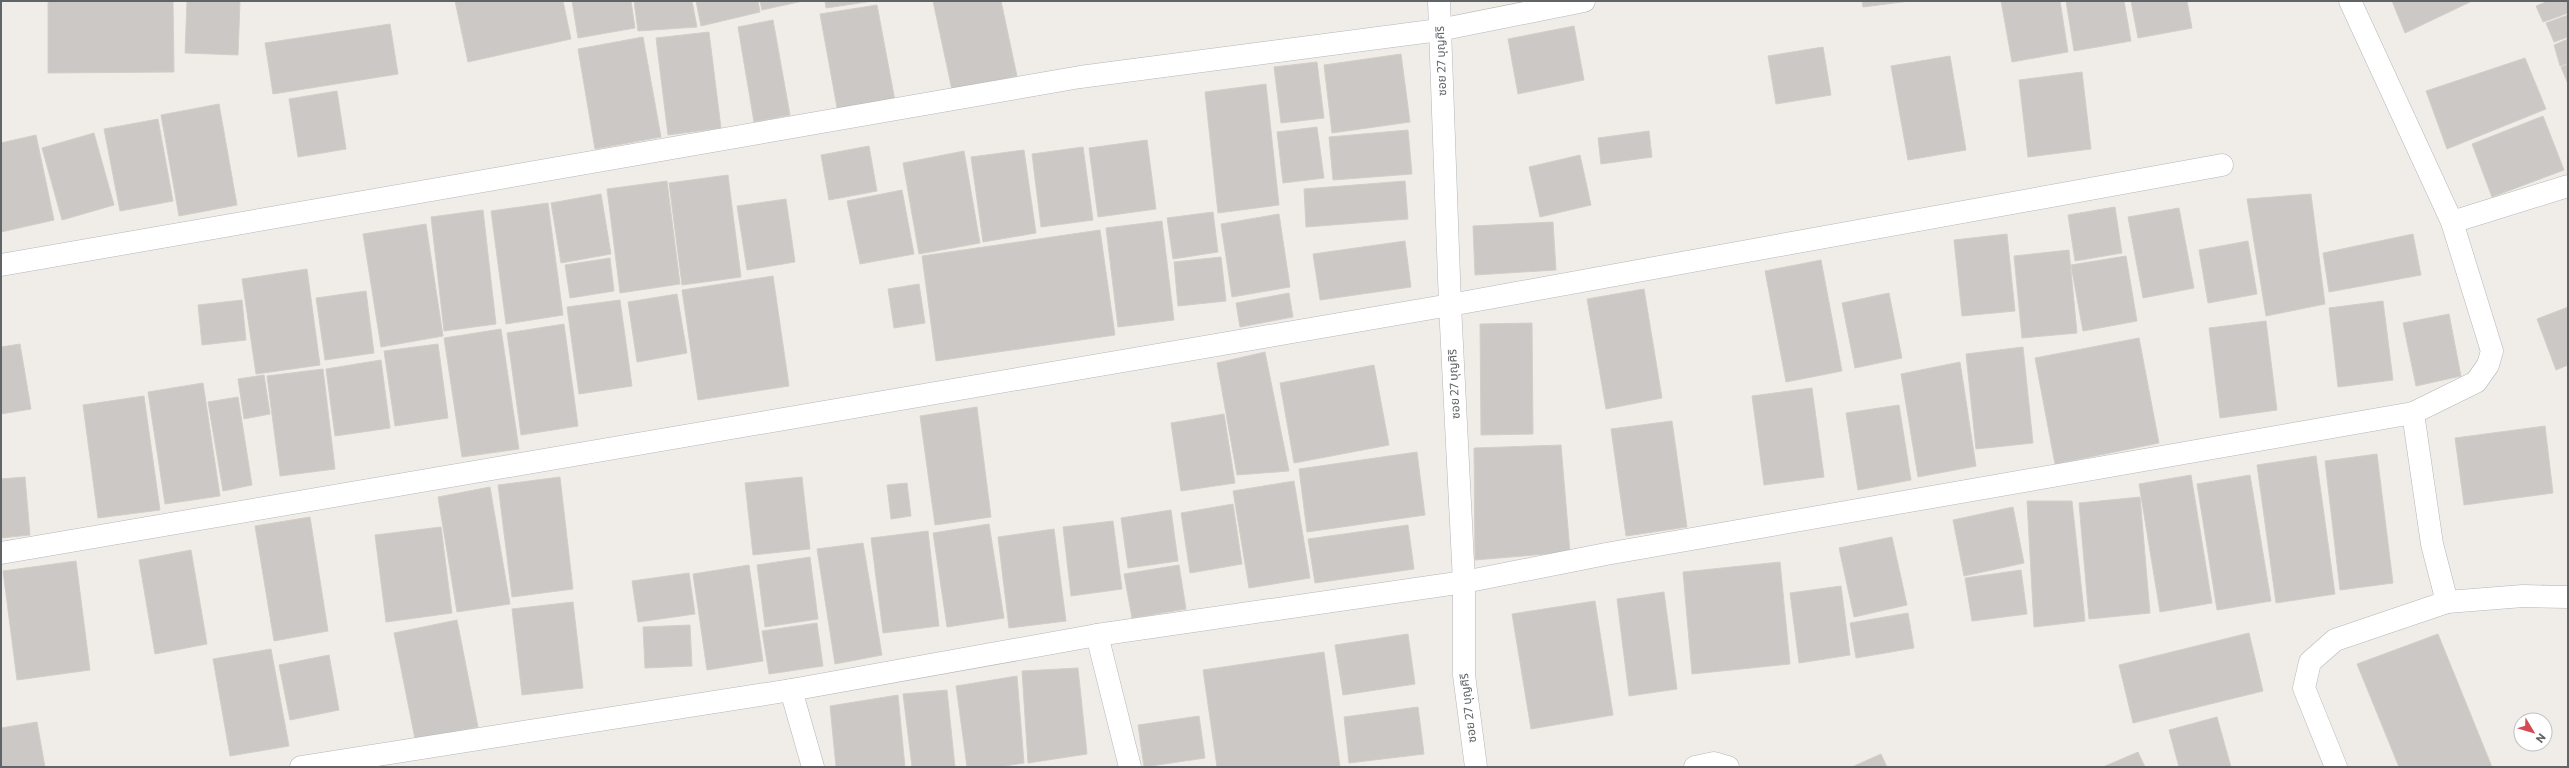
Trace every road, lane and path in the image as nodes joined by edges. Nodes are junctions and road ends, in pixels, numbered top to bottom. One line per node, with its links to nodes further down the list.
1 (1438, 1): 4 (street, ซอย 27 บุญศิริ)
2 (1584, 1): 4 (street)
3 (2350, 1): 7 (street)
4 (1439, 30): 8 (street); 9 (street, ซอย 27 บุญศิริ)
5 (2222, 165): 9 (street)
6 (2568, 186): 7 (street)
7 (2452, 222): 10 (street)
8 (1, 265)
9 (1450, 305): 11 (street); 12 (street, ซอย 27 บุญศิริ)
10 (2413, 413): 12 (street); 14 (street)
11 (1, 553)
12 (1464, 582): 15 (street); 20 (street, ซอย 27 บุญศิริ)
13 (2568, 597): 14 (street)
14 (2447, 602): 23 (street)
15 (1097, 635): 16 (street); 19 (street)
16 (791, 690): 17 (street); 18 (street)
17 (301, 767)
18 (813, 767)
19 (1130, 767)
20 (1476, 767)
21 (1695, 767): 22 (street)
22 (1728, 767)
23 (2336, 767)

